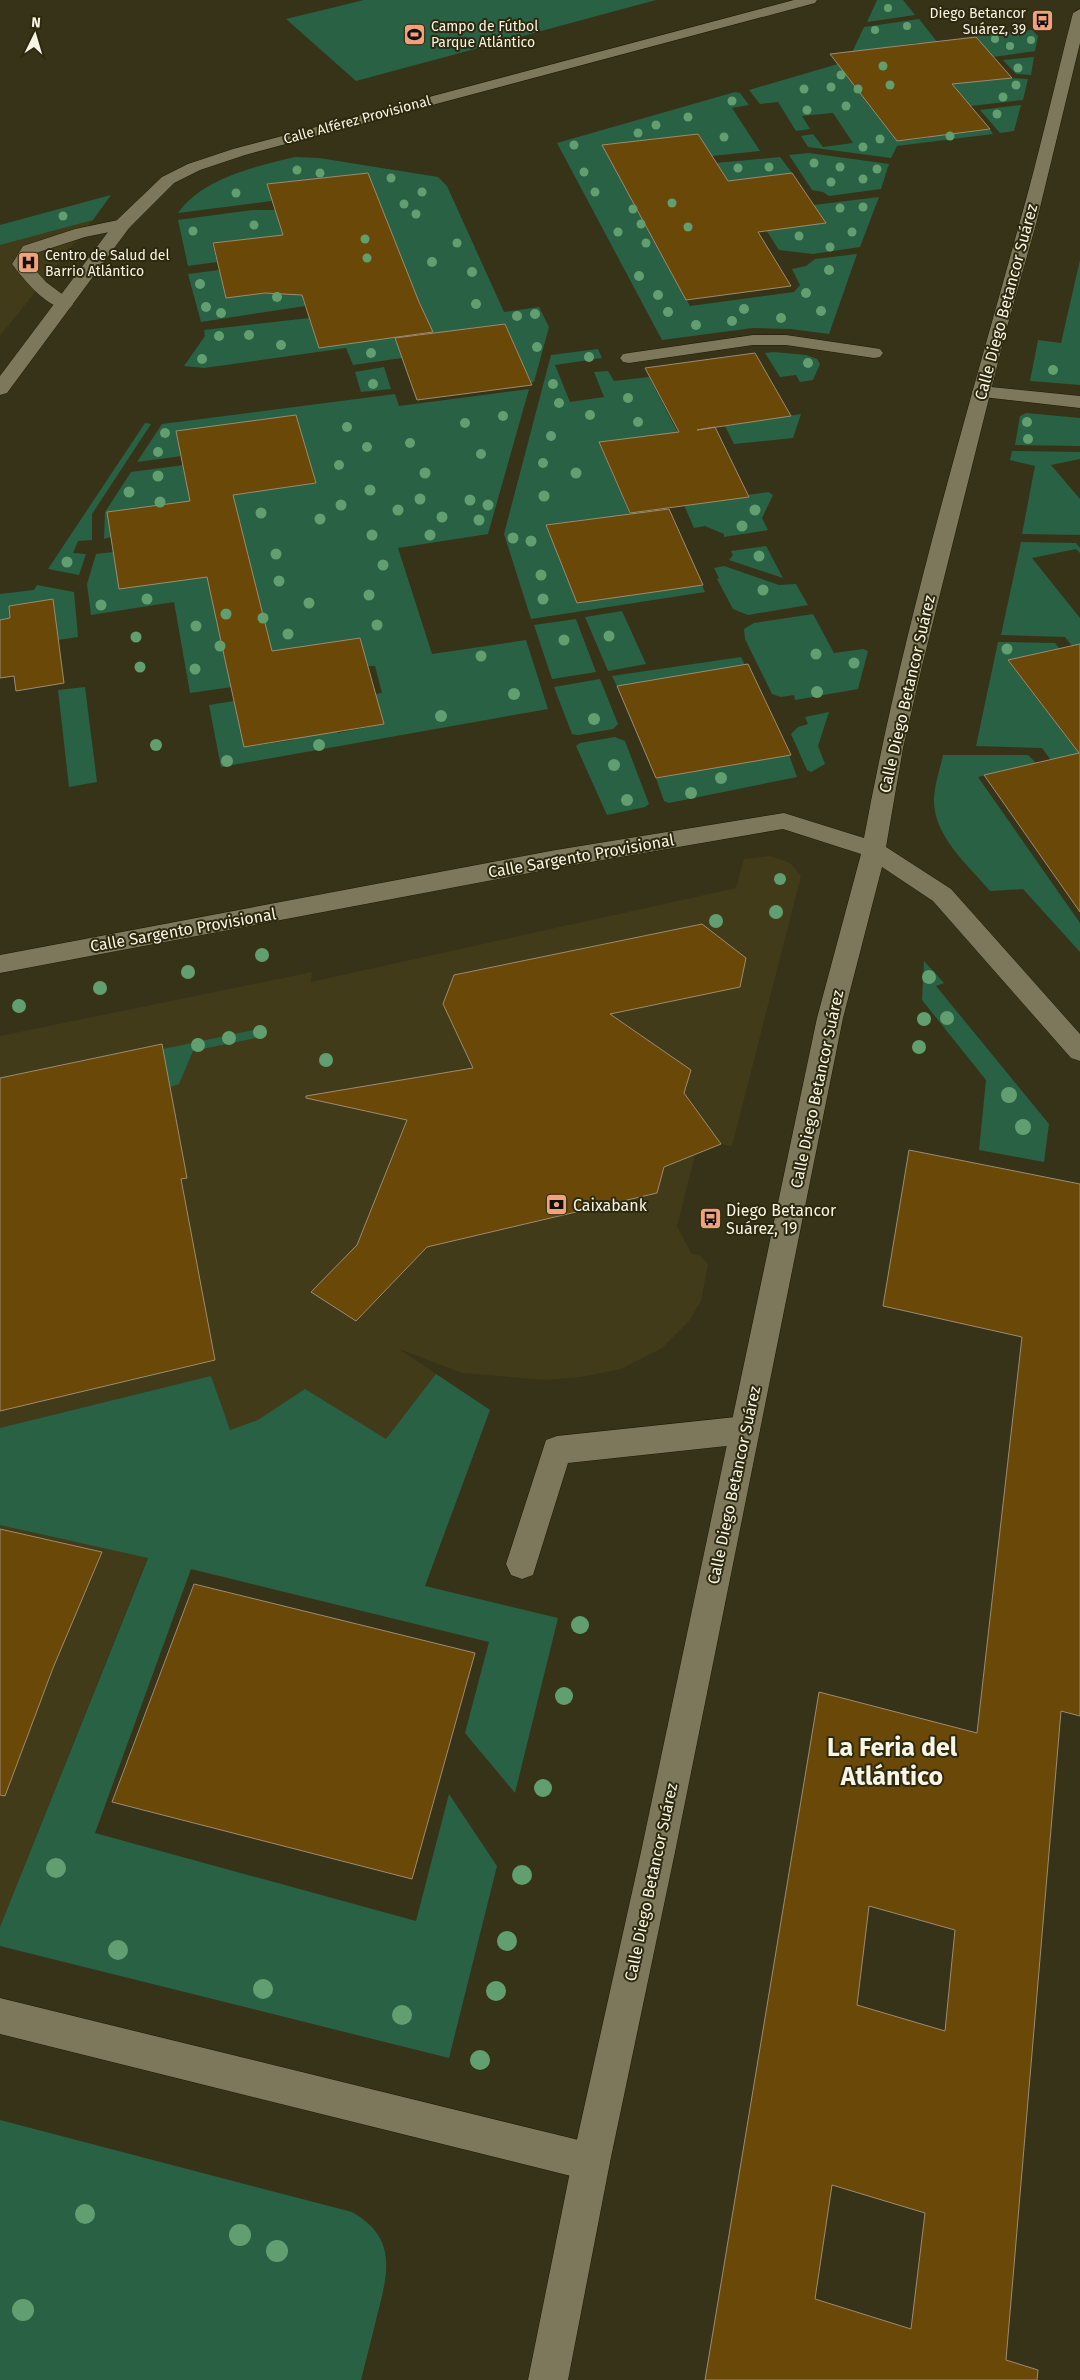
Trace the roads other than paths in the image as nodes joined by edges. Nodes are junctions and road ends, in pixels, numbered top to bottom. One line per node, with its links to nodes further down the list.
1 (810, 0): 3 (street, Calle Alférez Provisional)
2 (1080, 13): 8 (street, Calle Diego Betancor Suárez)
3 (123, 224): 4 (street, Calle Alférez Provisional); 4 (street)
4 (64, 304): 7 (street, Calle Alférez Provisional)
5 (874, 354): 6 (street)
6 (629, 358)
7 (0, 389)
8 (981, 392): 9 (street); 10 (street, Calle Diego Betancor Suárez)
9 (1080, 402)
10 (874, 850): 11 (street, Calle Sargento Provisional); 12 (street, Calle Sargento Provisional); 13 (street, Calle Diego Betancor Suárez)
11 (0, 964)
12 (1080, 1052)
13 (745, 1430): 14 (street); 16 (street, Calle Diego Betancor Suárez)
14 (522, 1564)
15 (0, 2016): 16 (street)
16 (591, 2162): 17 (street, Calle Diego Betancor Suárez)
17 (548, 2380)

